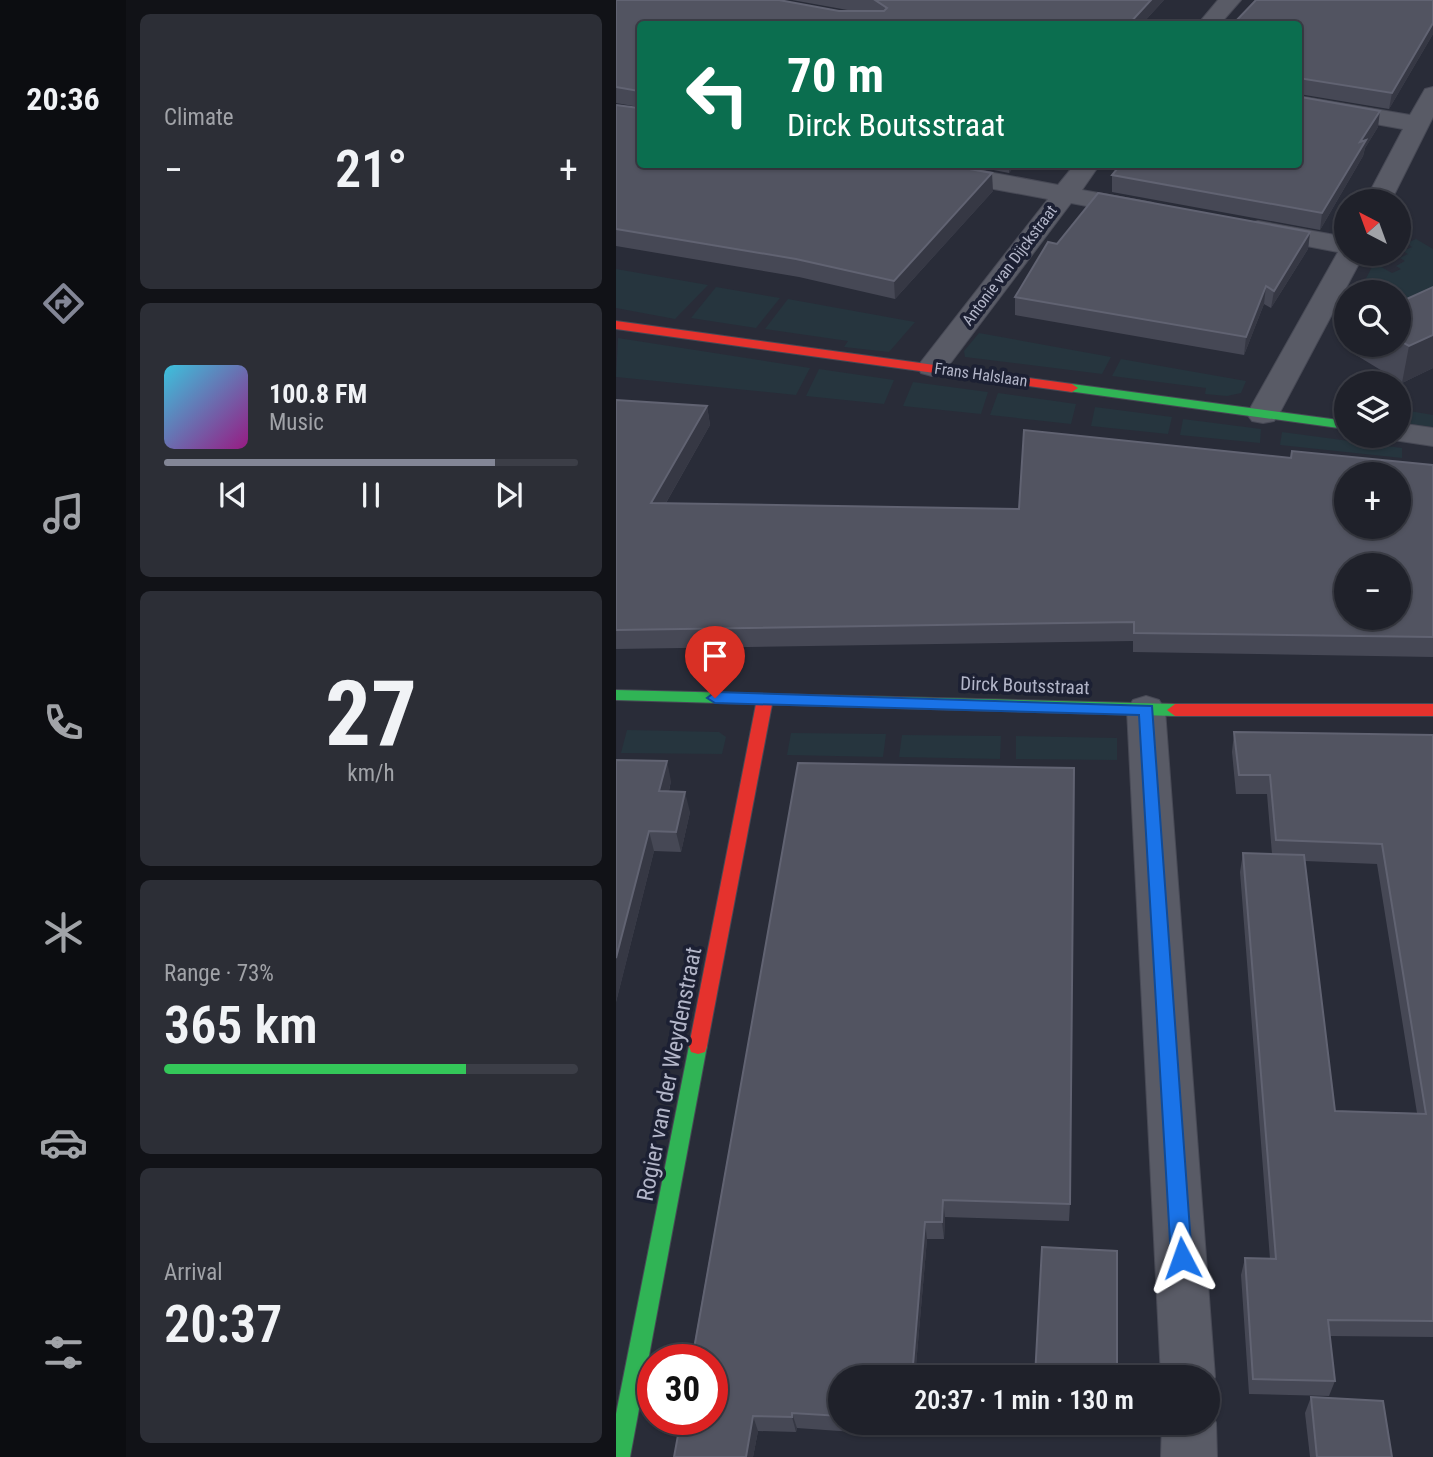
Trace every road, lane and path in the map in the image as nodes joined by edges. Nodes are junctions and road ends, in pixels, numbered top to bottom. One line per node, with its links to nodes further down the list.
1 (1230, 0): 2 (street)
2 (1212, 21)
3 (1433, 94): 5 (street)
4 (1302, 104): 5 (street)
5 (1418, 124): 8 (street)
6 (923, 168): 9 (street)
7 (1085, 168): 9 (street, Antonie van Dijckstraat)
8 (1384, 189)
9 (1063, 194): 10 (street); 15 (street, Antonie van Dijckstraat)
10 (1170, 214)
11 (1238, 226): 12 (street)
12 (1334, 243)
13 (1343, 266): 16 (street)
14 (616, 325): 15 (street, Frans Halslaan)
15 (932, 367): 16 (street, Frans Halslaan)
16 (1263, 414): 17 (street, Frans Halslaan)
17 (1334, 423)
18 (1411, 434): 19 (street)
19 (1433, 437)
20 (616, 695): 21 (street, Dirck Boutsstraat)
21 (765, 699): 22 (street, Dirck Boutsstraat); 26 (street, Rogier van der Weydenstraat)
22 (1146, 710): 23 (street, Dirck Boutsstraat); 24 (street)
23 (1433, 710)
24 (1187, 1365)
25 (1189, 1435): 27 (street)
26 (619, 1457)
27 (1189, 1457)

